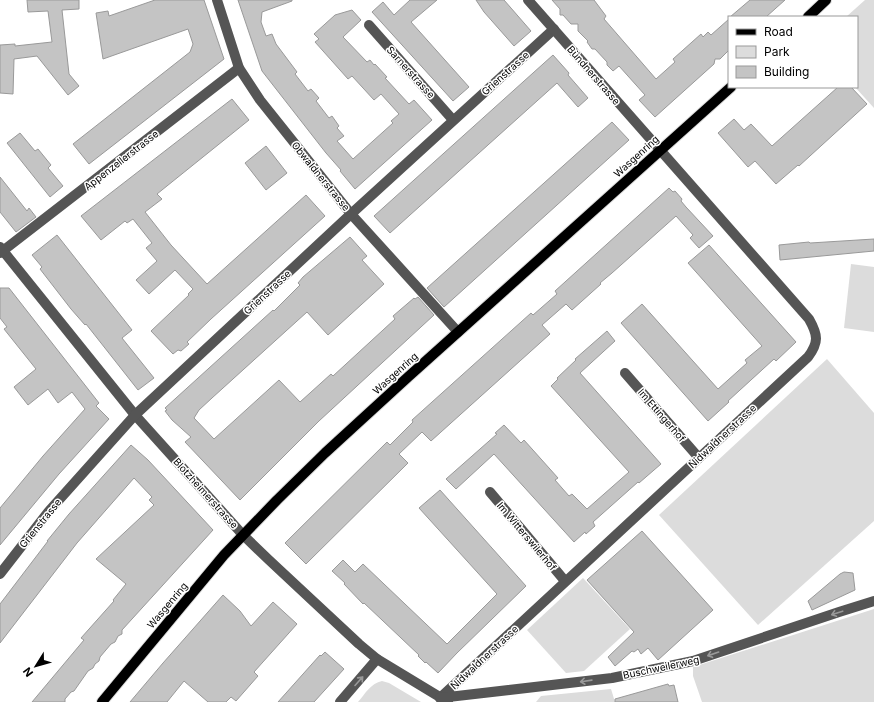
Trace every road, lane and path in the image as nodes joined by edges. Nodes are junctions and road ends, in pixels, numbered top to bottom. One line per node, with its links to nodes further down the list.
1 (217, 0): 7 (street, Obwaldnerstrasse)
2 (528, 0): 6 (street, Bündnerstrasse)
3 (826, 0): 4 (main road)
4 (809, 16)
5 (369, 25): 9 (street, Sarnerstrasse)
6 (554, 30): 9 (street, Grienstrasse); 10 (street, Bündnerstrasse)
7 (239, 68): 11 (street, Obwaldnerstrasse); 12 (street, Appenzellerstrasse)
8 (730, 88): 10 (main road, Wasgenring)
9 (453, 120): 11 (street, Grienstrasse)
10 (661, 151): 13 (main road, Wasgenring); 16 (street, Nidwaldnerstrasse)
11 (351, 214): 13 (street, Obwaldnerstrasse); 15 (street, Grienstrasse)
12 (1, 250): 15 (street, Blotzheimerstrasse)
13 (458, 332): 18 (main road, Wasgenring)
14 (625, 373): 16 (street, Im Ettingerhof)
15 (135, 415): 18 (street, Blotzheimerstrasse); 19 (street, Grienstrasse)
16 (699, 458): 20 (street, Nidwaldnerstrasse)
17 (490, 492): 20 (street, Im Witterswilerhof)
18 (243, 534): 22 (street, Blotzheimerstrasse); 24 (main road, Wasgenring)
19 (0, 574)
20 (565, 581): 23 (street, Nidwaldnerstrasse)
21 (874, 601): 23 (street, Buschweilerweg, one-way to 23)
22 (377, 659): 23 (street, Blotzheimerstrasse); 25 (street, one-way to 22)
23 (444, 700)
24 (102, 702)
25 (340, 702)

